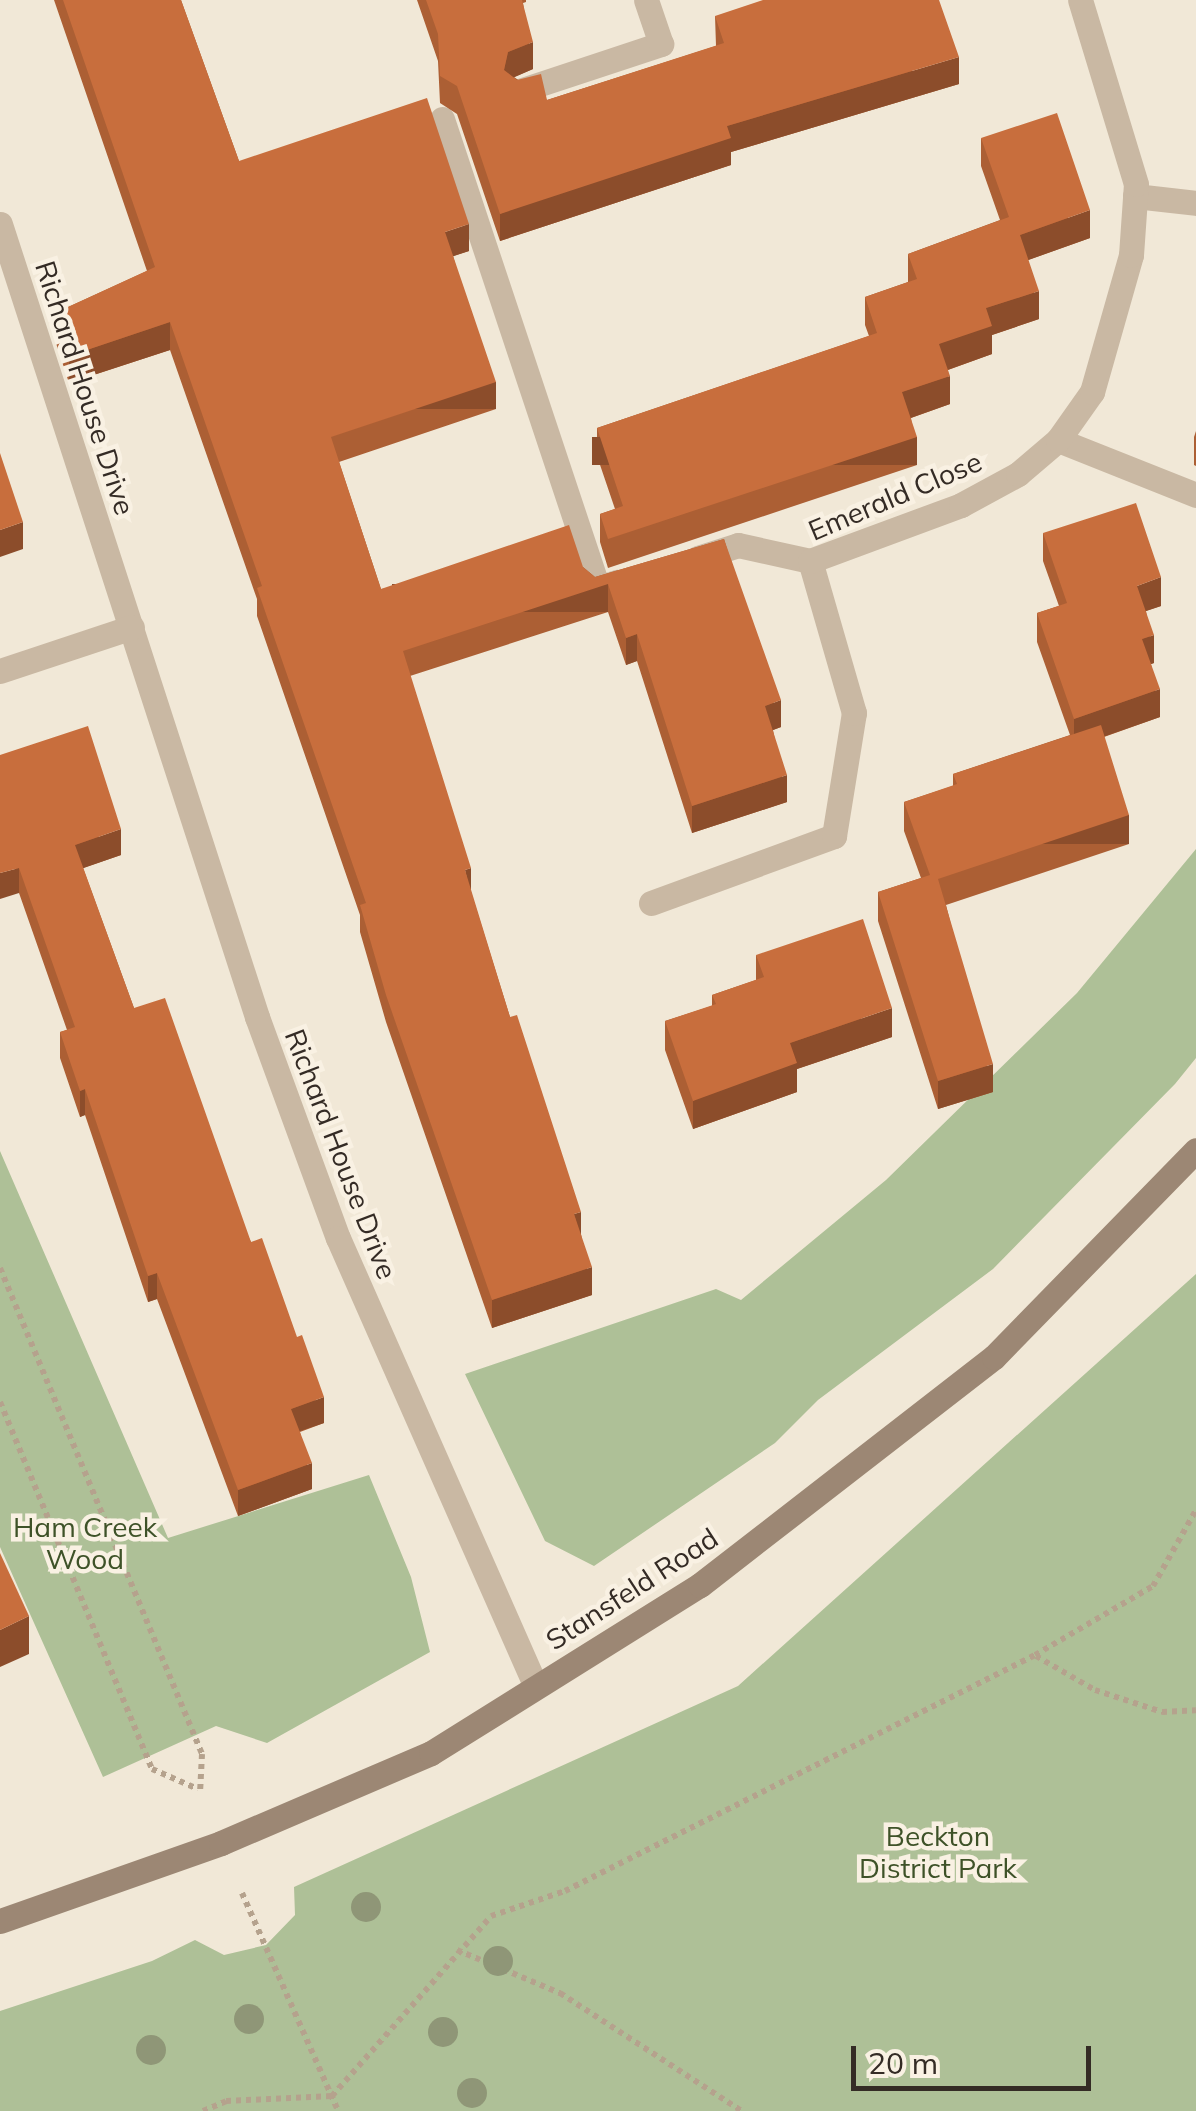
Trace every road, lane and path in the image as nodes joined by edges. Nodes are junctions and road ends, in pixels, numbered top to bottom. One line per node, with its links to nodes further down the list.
1 (646, 0): 3 (street)
2 (1080, 0): 5 (street, Emerald Close)
3 (520, 90)
4 (442, 119): 10 (street)
5 (1135, 196): 6 (street); 8 (street, Emerald Close)
6 (1196, 203)
7 (0, 224): 11 (street, Richard House Drive)
8 (1058, 440): 9 (street); 10 (street, Emerald Close)
9 (1196, 495)
10 (810, 561): 13 (street, Emerald Close)
11 (132, 628): 12 (street); 19 (street, Richard House Drive)
12 (0, 672)
13 (650, 903)
14 (1196, 1150): 19 (street, Stansfeld Road)
15 (0, 1268): 16 (path)
16 (0, 1402)
17 (1196, 1510): 18 (path)
18 (1035, 1655): 20 (path); 23 (path)
19 (536, 1686): 22 (street, Stansfeld Road)
20 (1196, 1710)
21 (238, 1883): 24 (path)
22 (0, 1921)
23 (458, 1950): 24 (path); 27 (path)
24 (332, 2096): 25 (path); 26 (path)
25 (203, 2111)
26 (338, 2111)
27 (742, 2111)

